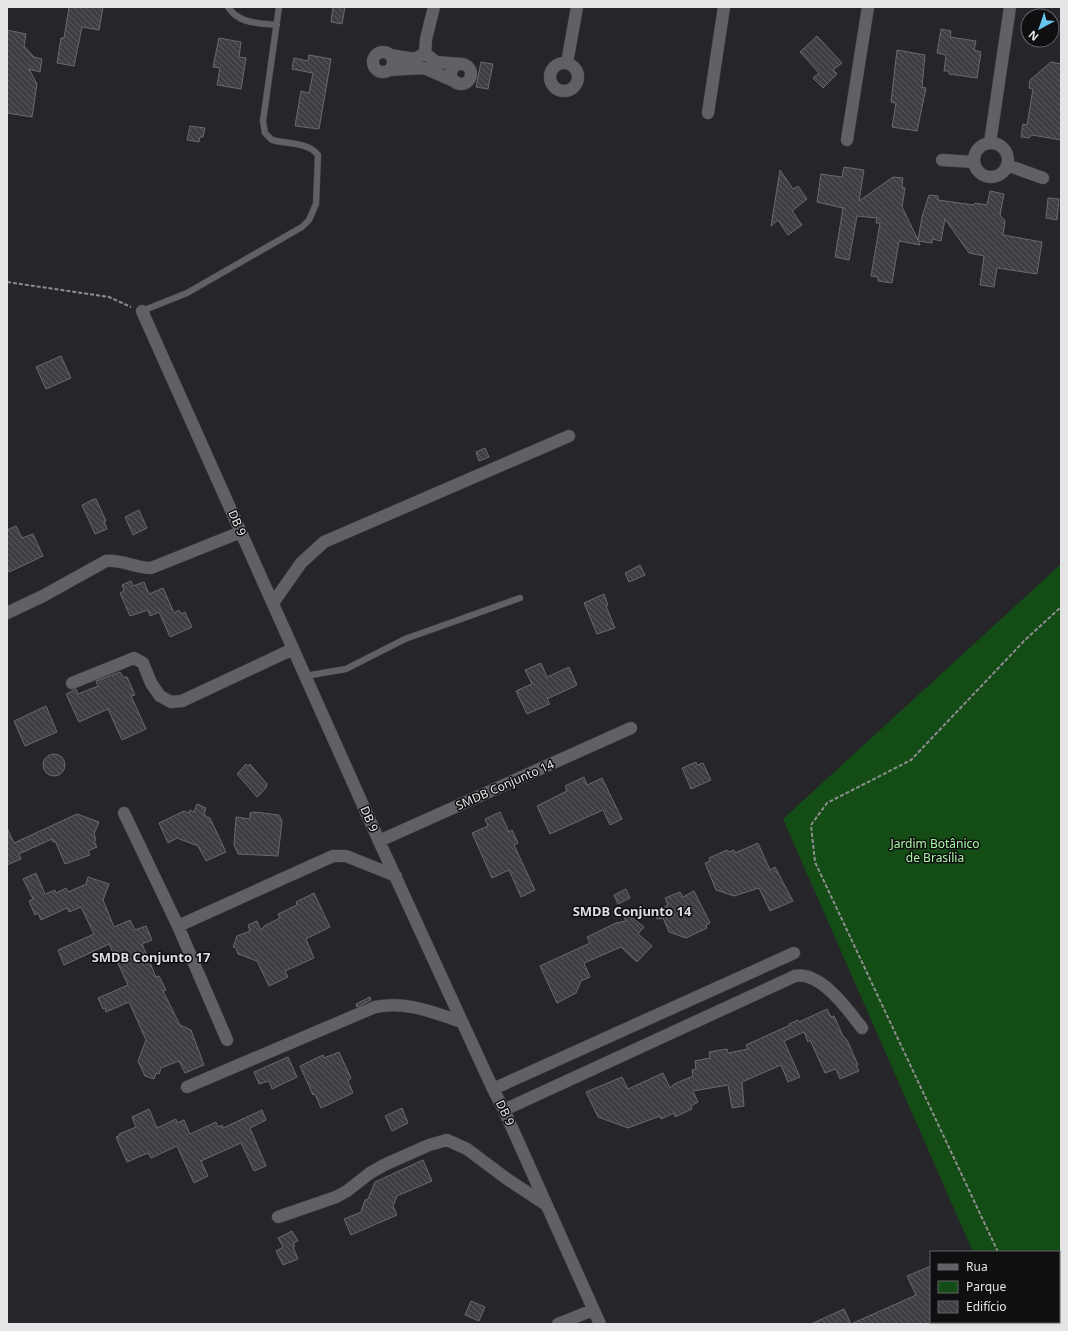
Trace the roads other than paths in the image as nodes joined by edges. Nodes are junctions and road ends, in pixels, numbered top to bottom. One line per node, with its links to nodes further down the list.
1 (228, 7): 8 (lane)
2 (279, 7): 8 (lane)
3 (434, 7): 9 (street)
4 (577, 7): 11 (street)
5 (724, 7): 13 (street)
6 (868, 7): 14 (street)
7 (1010, 7): 15 (street)
8 (277, 24): 20 (lane)
9 (426, 53): 10 (street); 12 (street)
10 (390, 55): 12 (street); 12 (street)
11 (567, 63)
12 (389, 70)
13 (708, 113)
14 (847, 140)
15 (990, 143): 17 (street); 18 (street)
16 (942, 160): 17 (street)
17 (974, 162): 18 (street)
18 (1007, 165): 19 (street)
19 (1043, 178)
20 (142, 311): 22 (street, DB 9)
21 (569, 436): 24 (street)
22 (241, 532): 24 (street, DB 9); 25 (street)
23 (520, 598): 27 (lane)
24 (273, 603): 26 (street, DB 9)
25 (7, 612)
26 (293, 649): 27 (street, DB 9); 28 (street)
27 (305, 676): 31 (street, DB 9)
28 (72, 683)
29 (631, 728): 31 (street, SMDB Conjunto 14)
30 (124, 813): 33 (street)
31 (379, 841): 32 (street, DB 9)
32 (396, 876): 33 (street); 35 (street, DB 9)
33 (178, 926): 37 (street)
34 (794, 954): 39 (street)
35 (462, 1022): 38 (street); 39 (street, DB 9)
36 (862, 1028): 40 (street)
37 (227, 1040)
38 (187, 1087)
39 (493, 1089): 40 (street, DB 9)
40 (504, 1110): 41 (street, DB 9)
41 (546, 1204): 42 (street); 43 (street, DB 9)
42 (278, 1216)
43 (594, 1310): 44 (street); 45 (street, DB 9)
44 (558, 1324)
45 (600, 1324)

